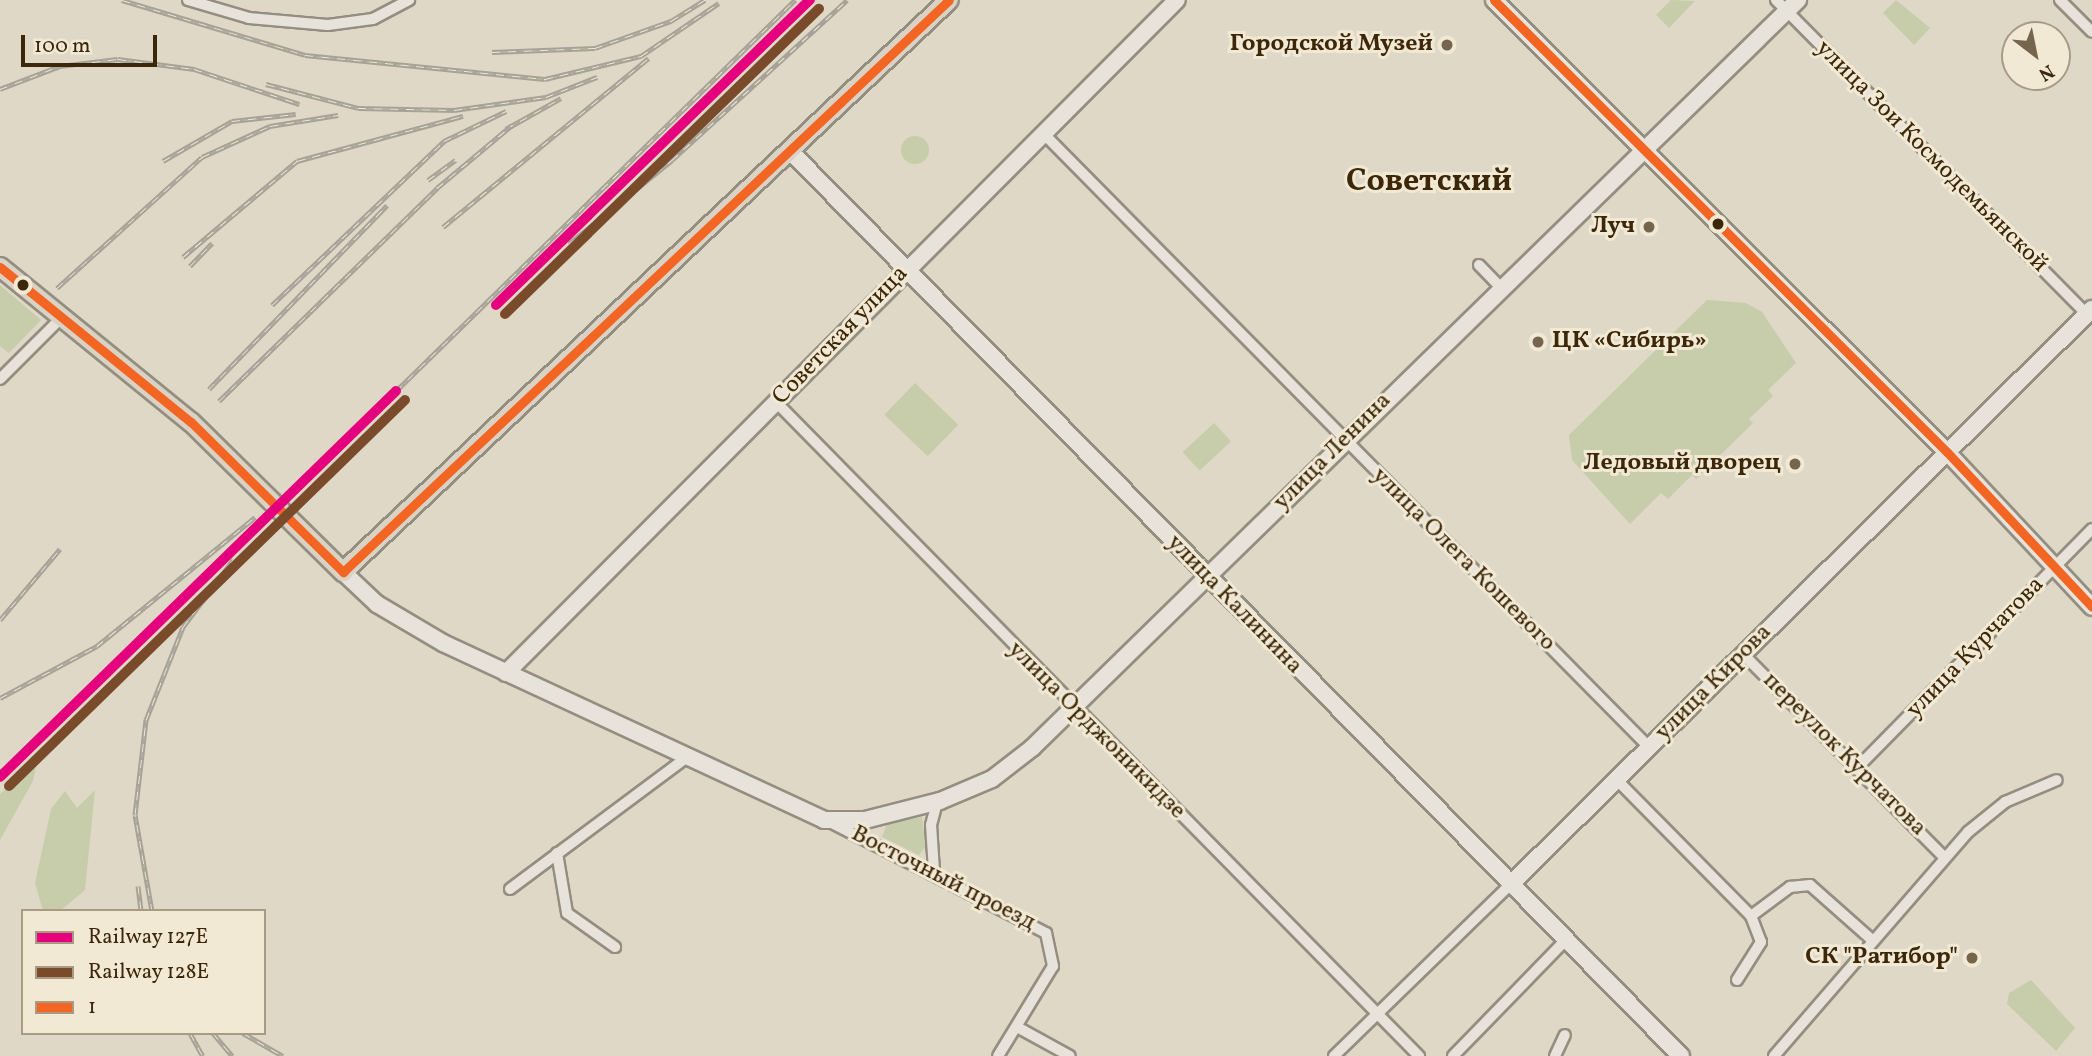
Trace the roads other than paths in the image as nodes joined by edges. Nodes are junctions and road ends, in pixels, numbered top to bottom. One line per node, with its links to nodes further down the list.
1 (188, 0): 2 (street)
2 (409, 0)
3 (949, 0): 11 (main road)
4 (1177, 0): 9 (street, Советская улица)
5 (1494, 0): 10 (street)
6 (2060, 0): 8 (street)
7 (1787, 4): 10 (street, улица Ленина); 16 (street, улица Зои Космодемьянской)
8 (2092, 32)
9 (1042, 132): 14 (street, Советская улица); 20 (street, улица Олега Кошевого)
10 (1641, 150): 15 (street, улица Ленина); 21 (street)
11 (790, 151): 14 (street, улица Калинина); 24 (main road)
12 (1479, 265): 15 (street)
13 (0, 267): 17 (main road)
14 (906, 268): 19 (street, Советская улица); 25 (street, улица Калинина)
15 (1500, 287): 20 (street, улица Ленина)
16 (2089, 311): 21 (street, улица Кирова)
17 (61, 318): 18 (street); 24 (main road)
18 (0, 379)
19 (777, 402): 28 (street, Советская улица); 29 (street, улица Орджоникидзе)
20 (1345, 440): 25 (street, улица Ленина); 30 (street, улица Олега Кошевого)
21 (1947, 452): 23 (street); 27 (street, улица Кирова)
22 (2092, 529): 23 (street, улица Курчатова)
23 (2055, 566): 26 (street); 32 (street, улица Курчатова)
24 (343, 572): 28 (street)
25 (1207, 577): 29 (street, улица Ленина); 40 (street, улица Калинина)
26 (2092, 607)
27 (1743, 654): 30 (street, улица Кирова); 32 (street, переулок Курчатова)
28 (506, 673): 31 (street)
29 (1072, 708): 35 (street, улица Ленина); 47 (street, улица Орджоникидзе)
30 (1649, 747): 33 (street, улица Кирова)
31 (687, 757): 36 (street); 37 (street)
32 (1859, 766): 38 (street, переулок Курчатова)
33 (1616, 779): 40 (street, улица Кирова); 42 (street)
34 (2057, 780): 38 (street)
35 (937, 802): 36 (street, улица Ленина); 39 (street)
36 (824, 820): 39 (street, Восточный проезд)
37 (557, 853): 41 (street); 45 (street)
38 (1944, 857): 44 (street)
39 (934, 872): 48 (street, Восточный проезд)
40 (1510, 885): 43 (street, улица Калинина); 47 (street, улица Кирова)
41 (510, 889)
42 (1751, 916): 44 (street); 46 (street)
43 (1566, 940): 54 (street); 56 (street, улица Калинина)
44 (1872, 940): 57 (street)
45 (615, 947)
46 (1737, 980)
47 (1378, 1014): 52 (street, улица Кирова); 53 (street, улица Орджоникидзе)
48 (1017, 1027): 50 (street, Восточный проезд); 51 (street)
49 (1565, 1035): 55 (street)
50 (998, 1056)
51 (1070, 1056)
52 (1334, 1056)
53 (1419, 1056)
54 (1453, 1056)
55 (1555, 1056)
56 (1681, 1056)
57 (1774, 1056)

